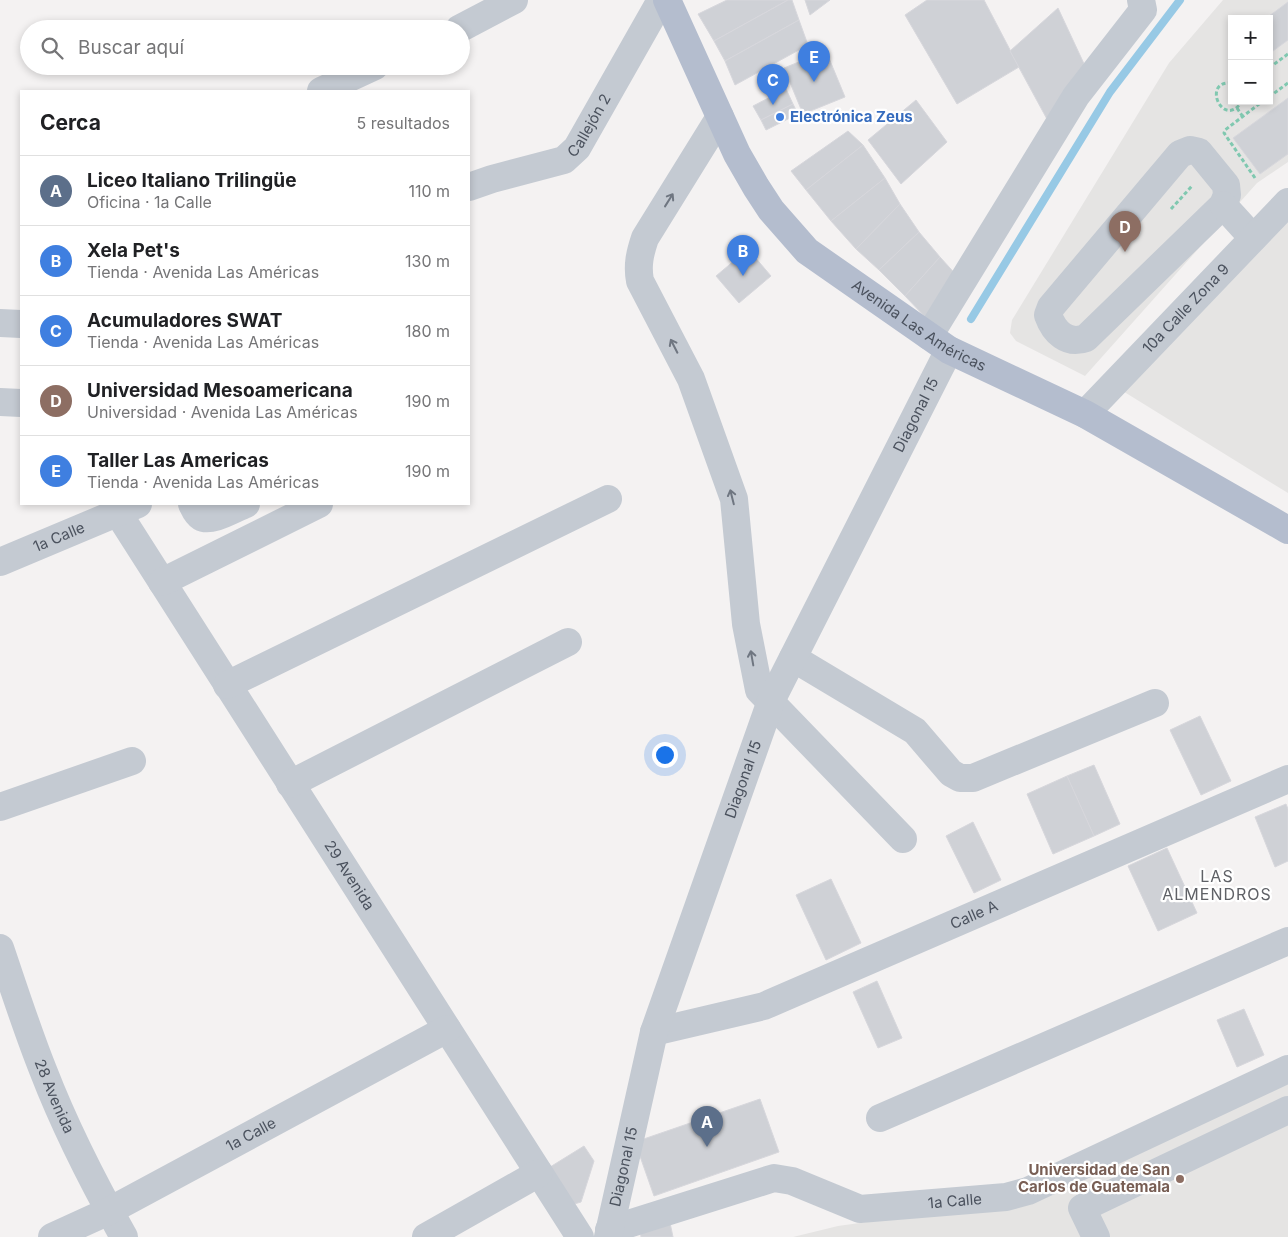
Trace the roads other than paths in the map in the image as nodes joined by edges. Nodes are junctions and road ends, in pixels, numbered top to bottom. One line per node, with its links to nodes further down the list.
1 (514, 0): 5 (street)
2 (661, 0): 9 (street, Callejón 2)
3 (668, 0): 8 (main road, Avenida Las Américas)
4 (1140, 0): 15 (street, Diagonal 15)
5 (470, 23)
6 (356, 75): 7 (street)
7 (323, 90)
8 (720, 117): 15 (main road, Avenida Las Américas); 30 (street, one-way to 8)
9 (470, 187)
10 (1288, 202): 12 (street, 10a Calle Zona 9)
11 (1223, 205): 11 (street); 12 (street)
12 (1254, 238): 18 (street, 10a Calle Zona 9)
13 (0, 323): 14 (street)
14 (20, 324)
15 (939, 343): 18 (main road, Avenida Las Américas); 28 (street, Diagonal 15)
16 (0, 402): 17 (street)
17 (20, 403)
18 (1085, 414): 24 (main road, Avenida Las Américas)
19 (608, 499): 29 (street)
20 (193, 505): 21 (street)
21 (244, 505)
22 (317, 505): 26 (street)
23 (128, 509): 25 (street, 1a Calle); 26 (street, 29 Avenida)
24 (1288, 530)
25 (0, 562)
26 (162, 582): 29 (street, 29 Avenida)
27 (568, 642): 34 (street)
28 (793, 658): 30 (street, Diagonal 15); 31 (street)
29 (227, 685): 34 (street, 29 Avenida)
30 (771, 701): 36 (street); 40 (street, Diagonal 15)
31 (1155, 703)
32 (132, 761): 35 (street)
33 (1288, 779): 40 (street, Calle A)
34 (290, 784): 39 (street, 29 Avenida)
35 (0, 807)
36 (903, 839)
37 (1288, 941): 43 (street)
38 (0, 948): 47 (street, 28 Avenida)
39 (447, 1029): 44 (street, 29 Avenida); 47 (street, 1a Calle)
40 (654, 1032): 48 (street, Diagonal 15)
41 (1288, 1069): 45 (street, 1a Calle)
42 (1288, 1110): 46 (street)
43 (880, 1118)
44 (539, 1173): 51 (street); 52 (street, 29 Avenida)
45 (1065, 1173): 46 (street); 48 (street, 1a Calle)
46 (1082, 1208): 53 (street)
47 (109, 1211): 49 (street, 1a Calle); 50 (street, 28 Avenida)
48 (608, 1234)
49 (52, 1237)
50 (124, 1237)
51 (426, 1237)
52 (580, 1237)
53 (1096, 1237)

